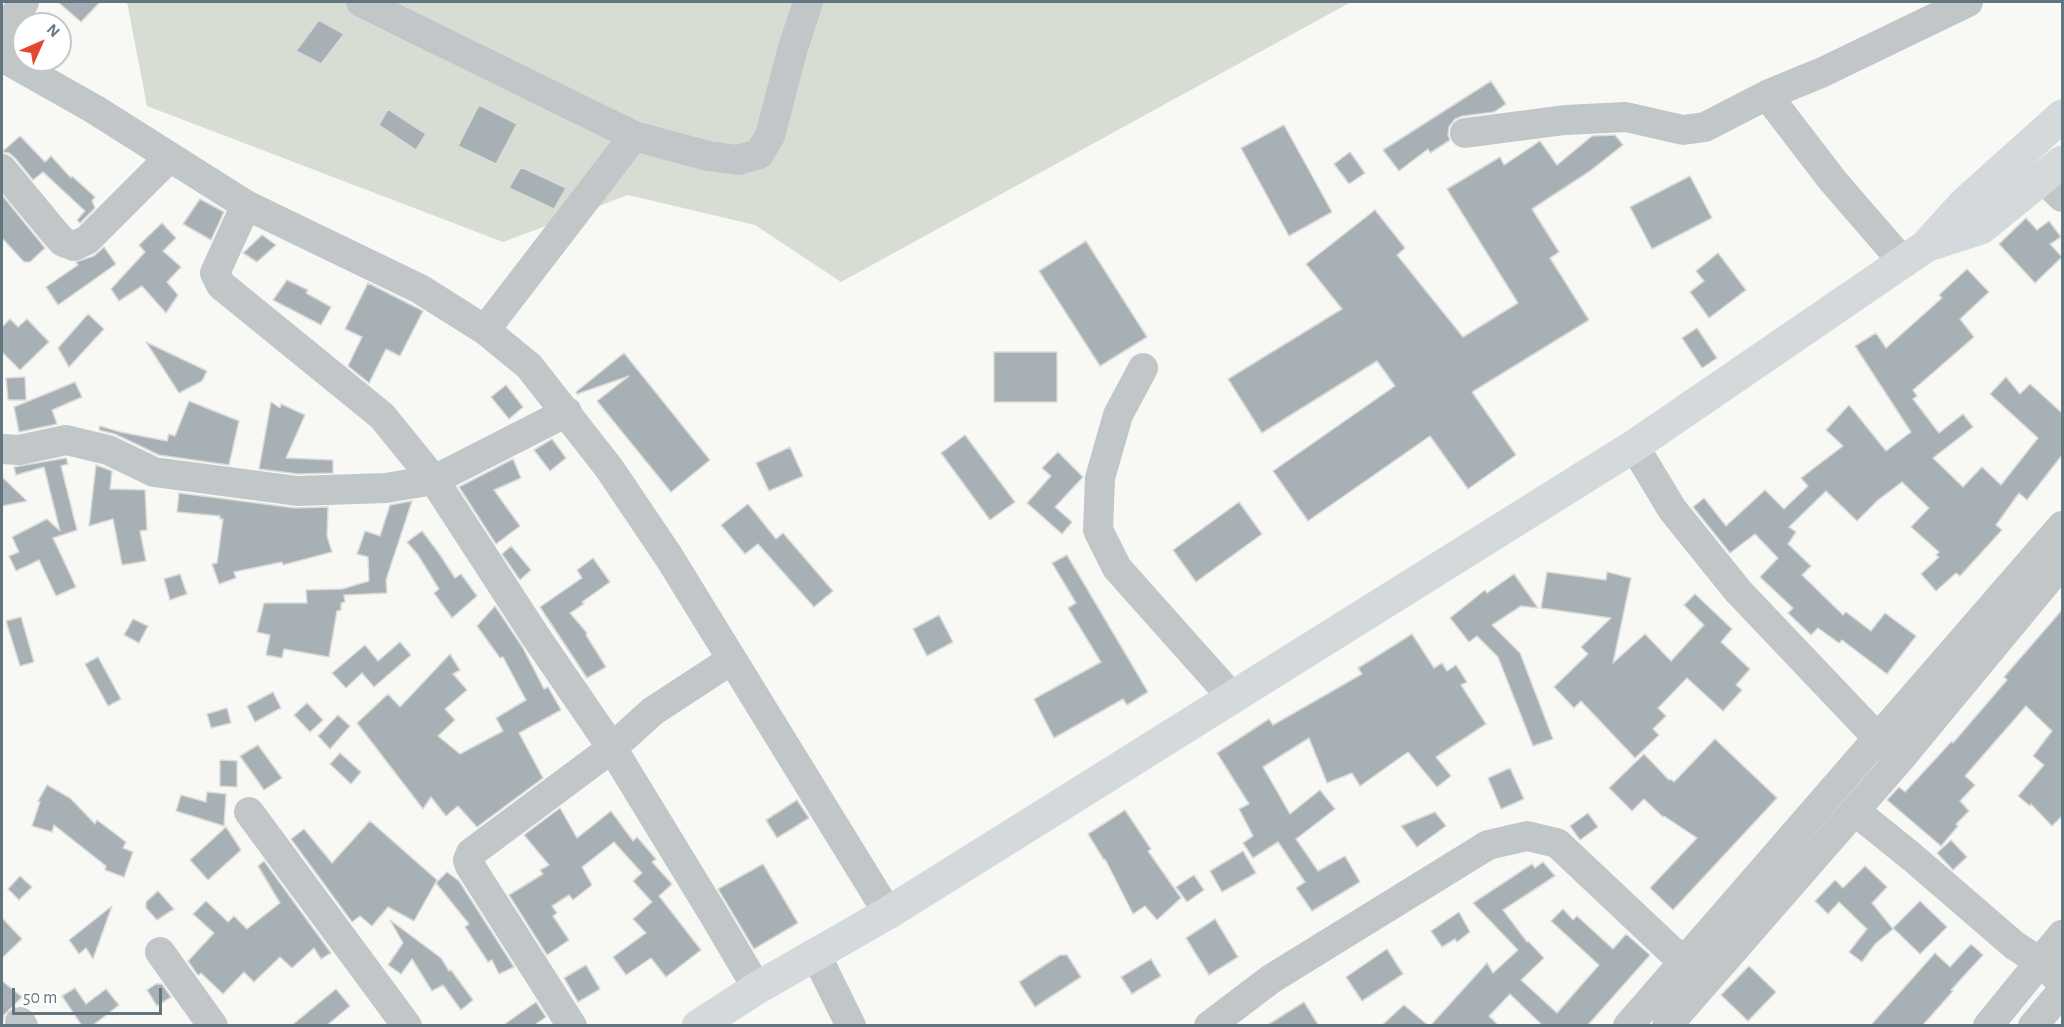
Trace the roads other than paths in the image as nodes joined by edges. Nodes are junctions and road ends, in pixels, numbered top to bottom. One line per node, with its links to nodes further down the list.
1 (24, 2): 5 (street)
2 (361, 2): 10 (street)
3 (808, 2): 10 (street)
4 (1968, 2): 7 (street)
5 (2, 34)
6 (2, 57): 11 (street)
7 (1767, 95): 9 (street); 15 (street)
8 (2062, 116): 15 (main road)
9 (1465, 133)
10 (634, 136): 16 (street)
11 (170, 157): 12 (street); 14 (street)
12 (2, 169)
13 (2056, 179): 15 (main road)
14 (246, 206): 16 (street); 21 (street)
15 (1915, 254): 19 (main road)
16 (485, 330): 18 (street)
17 (1143, 368): 25 (street)
18 (567, 412): 21 (street); 24 (street)
19 (1634, 446): 25 (main road); 26 (street)
20 (2, 449): 21 (street)
21 (434, 480): 27 (street)
22 (2062, 526): 26 (street)
23 (2062, 563): 28 (street)
24 (731, 660): 27 (street); 33 (street)
25 (1232, 698): 33 (main road)
26 (1877, 739): 28 (street); 31 (street)
27 (612, 748): 41 (street); 45 (street)
28 (1899, 760): 29 (street)
29 (1856, 811): 32 (street); 38 (street)
30 (249, 812): 44 (street)
31 (1758, 876): 32 (street); 37 (street)
32 (1782, 894): 39 (street)
33 (888, 913): 36 (main road)
34 (2062, 935): 38 (street)
35 (160, 952): 43 (street)
36 (816, 955): 41 (main road); 47 (street)
37 (1683, 960): 39 (street); 48 (street); 49 (street)
38 (2040, 962): 40 (street); 51 (street)
39 (1703, 982): 50 (street)
40 (2062, 982)
41 (757, 988): 46 (main road)
42 (2062, 992): 52 (street)
43 (213, 1026)
44 (407, 1026)
45 (572, 1026)
46 (698, 1026)
47 (851, 1026)
48 (1209, 1026)
49 (1628, 1026)
50 (1667, 1026)
51 (1988, 1026)
52 (2033, 1026)

